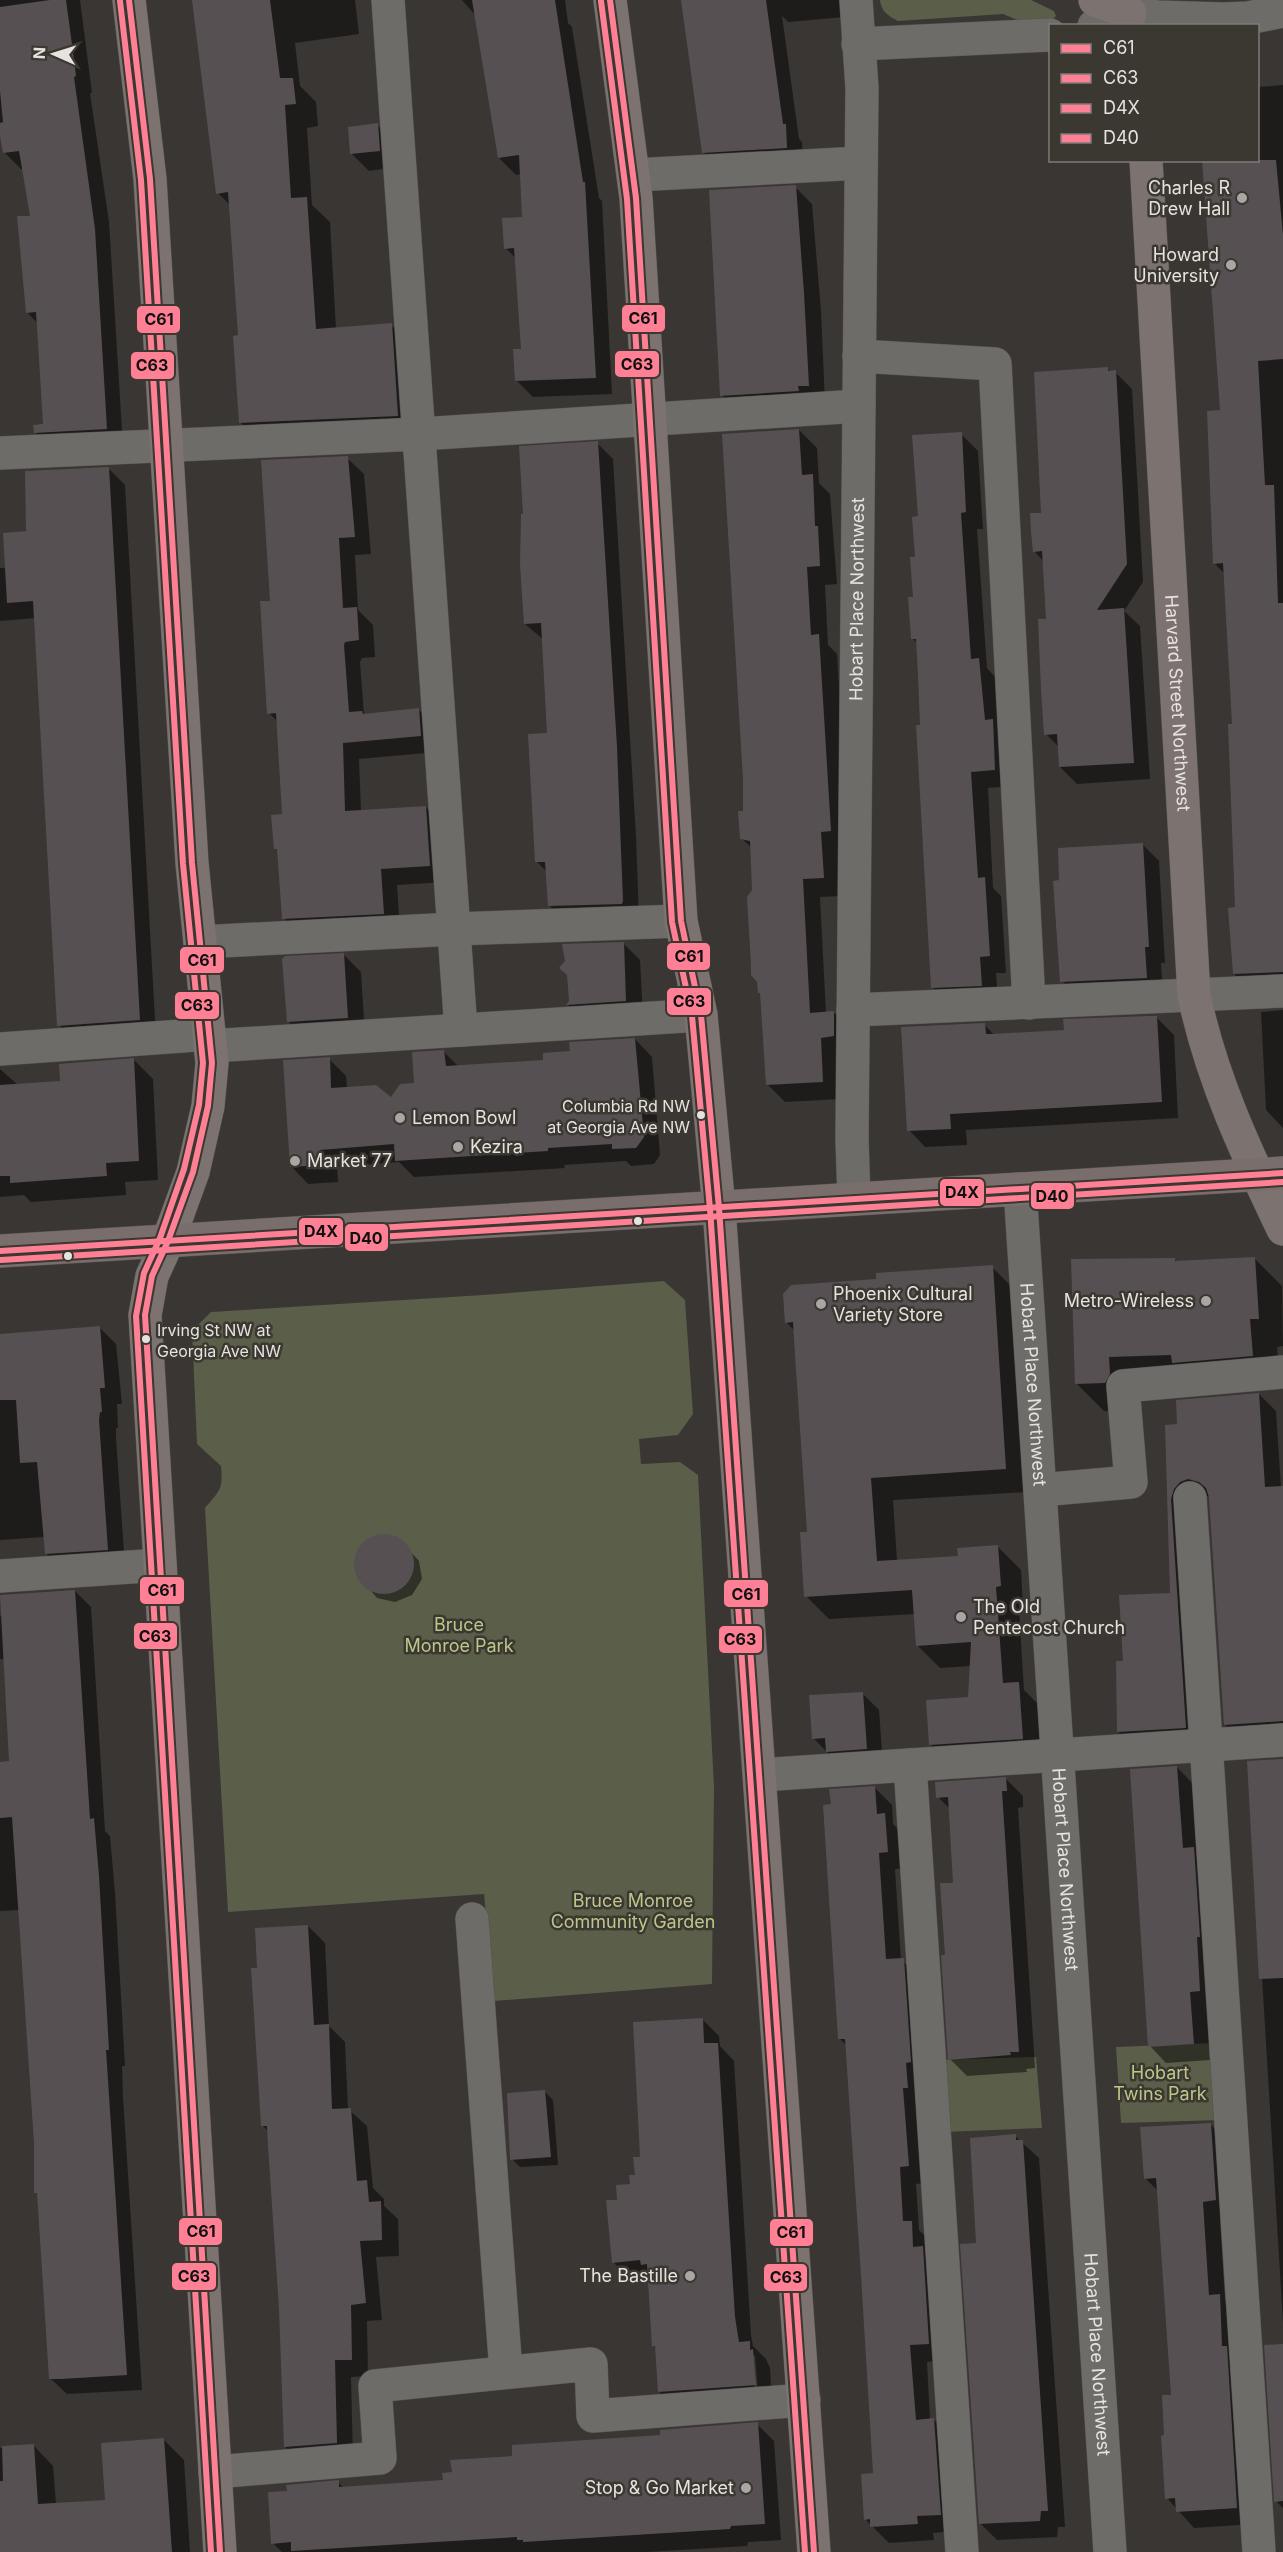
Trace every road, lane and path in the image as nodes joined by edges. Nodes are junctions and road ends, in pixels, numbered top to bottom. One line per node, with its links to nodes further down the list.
1 (129, 0): 18 (main road)
2 (388, 0): 17 (street)
3 (610, 0): 13 (main road)
4 (856, 0): 10 (street, Hobart Place Northwest)
5 (1095, 0): 7 (main road)
6 (1283, 10): 7 (street)
7 (1130, 13): 8 (street)
8 (1100, 24)
9 (1049, 35): 10 (street)
10 (858, 44): 12 (street, Hobart Place Northwest)
11 (1146, 162): 24 (main road, Harvard Street Northwest)
12 (861, 163): 13 (street); 14 (street, Hobart Place Northwest)
13 (633, 175): 16 (main road)
14 (859, 356): 15 (street, Hobart Place Northwest); 25 (street)
15 (859, 406): 16 (street); 26 (street, Hobart Place Northwest)
16 (649, 420): 17 (street); 20 (main road)
17 (420, 434): 18 (street); 21 (street)
18 (166, 445): 19 (street); 22 (main road)
19 (0, 453)
20 (681, 921): 21 (street); 27 (main road)
21 (455, 929): 22 (street); 28 (street)
22 (200, 942): 29 (main road)
23 (1283, 991): 24 (street)
24 (1194, 995): 25 (street); 31 (main road, Harvard Street Northwest)
25 (1029, 1003): 26 (street)
26 (853, 1010): 33 (street, Hobart Place Northwest)
27 (701, 1015): 28 (street); 34 (main road)
28 (461, 1030): 29 (street)
29 (210, 1040): 30 (street); 36 (main road)
30 (0, 1049)
31 (1270, 1174): 32 (highway); 35 (main road, Harvard Street Northwest)
32 (1020, 1189): 33 (highway); 39 (street, Hobart Place Northwest)
33 (854, 1199): 34 (highway)
34 (719, 1208): 36 (highway); 47 (main road)
35 (1283, 1229)
36 (168, 1241): 37 (highway); 41 (main road)
37 (0, 1251)
38 (1283, 1372): 39 (street)
39 (1040, 1490): 45 (street, Hobart Place Northwest)
40 (1190, 1498): 44 (street)
41 (160, 1565): 42 (street); 51 (main road)
42 (0, 1576)
43 (1283, 1740): 44 (street)
44 (1205, 1745): 45 (street); 56 (street)
45 (1058, 1755): 46 (street); 55 (street, Hobart Place Northwest)
46 (910, 1765): 47 (street); 54 (street)
47 (760, 1775): 50 (main road)
48 (472, 1918): 49 (street)
49 (506, 2372): 50 (street); 51 (street)
50 (804, 2400): 53 (main road)
51 (215, 2472): 52 (main road)
52 (220, 2552)
53 (814, 2552)
54 (962, 2552)
55 (1110, 2552)
56 (1259, 2552)

